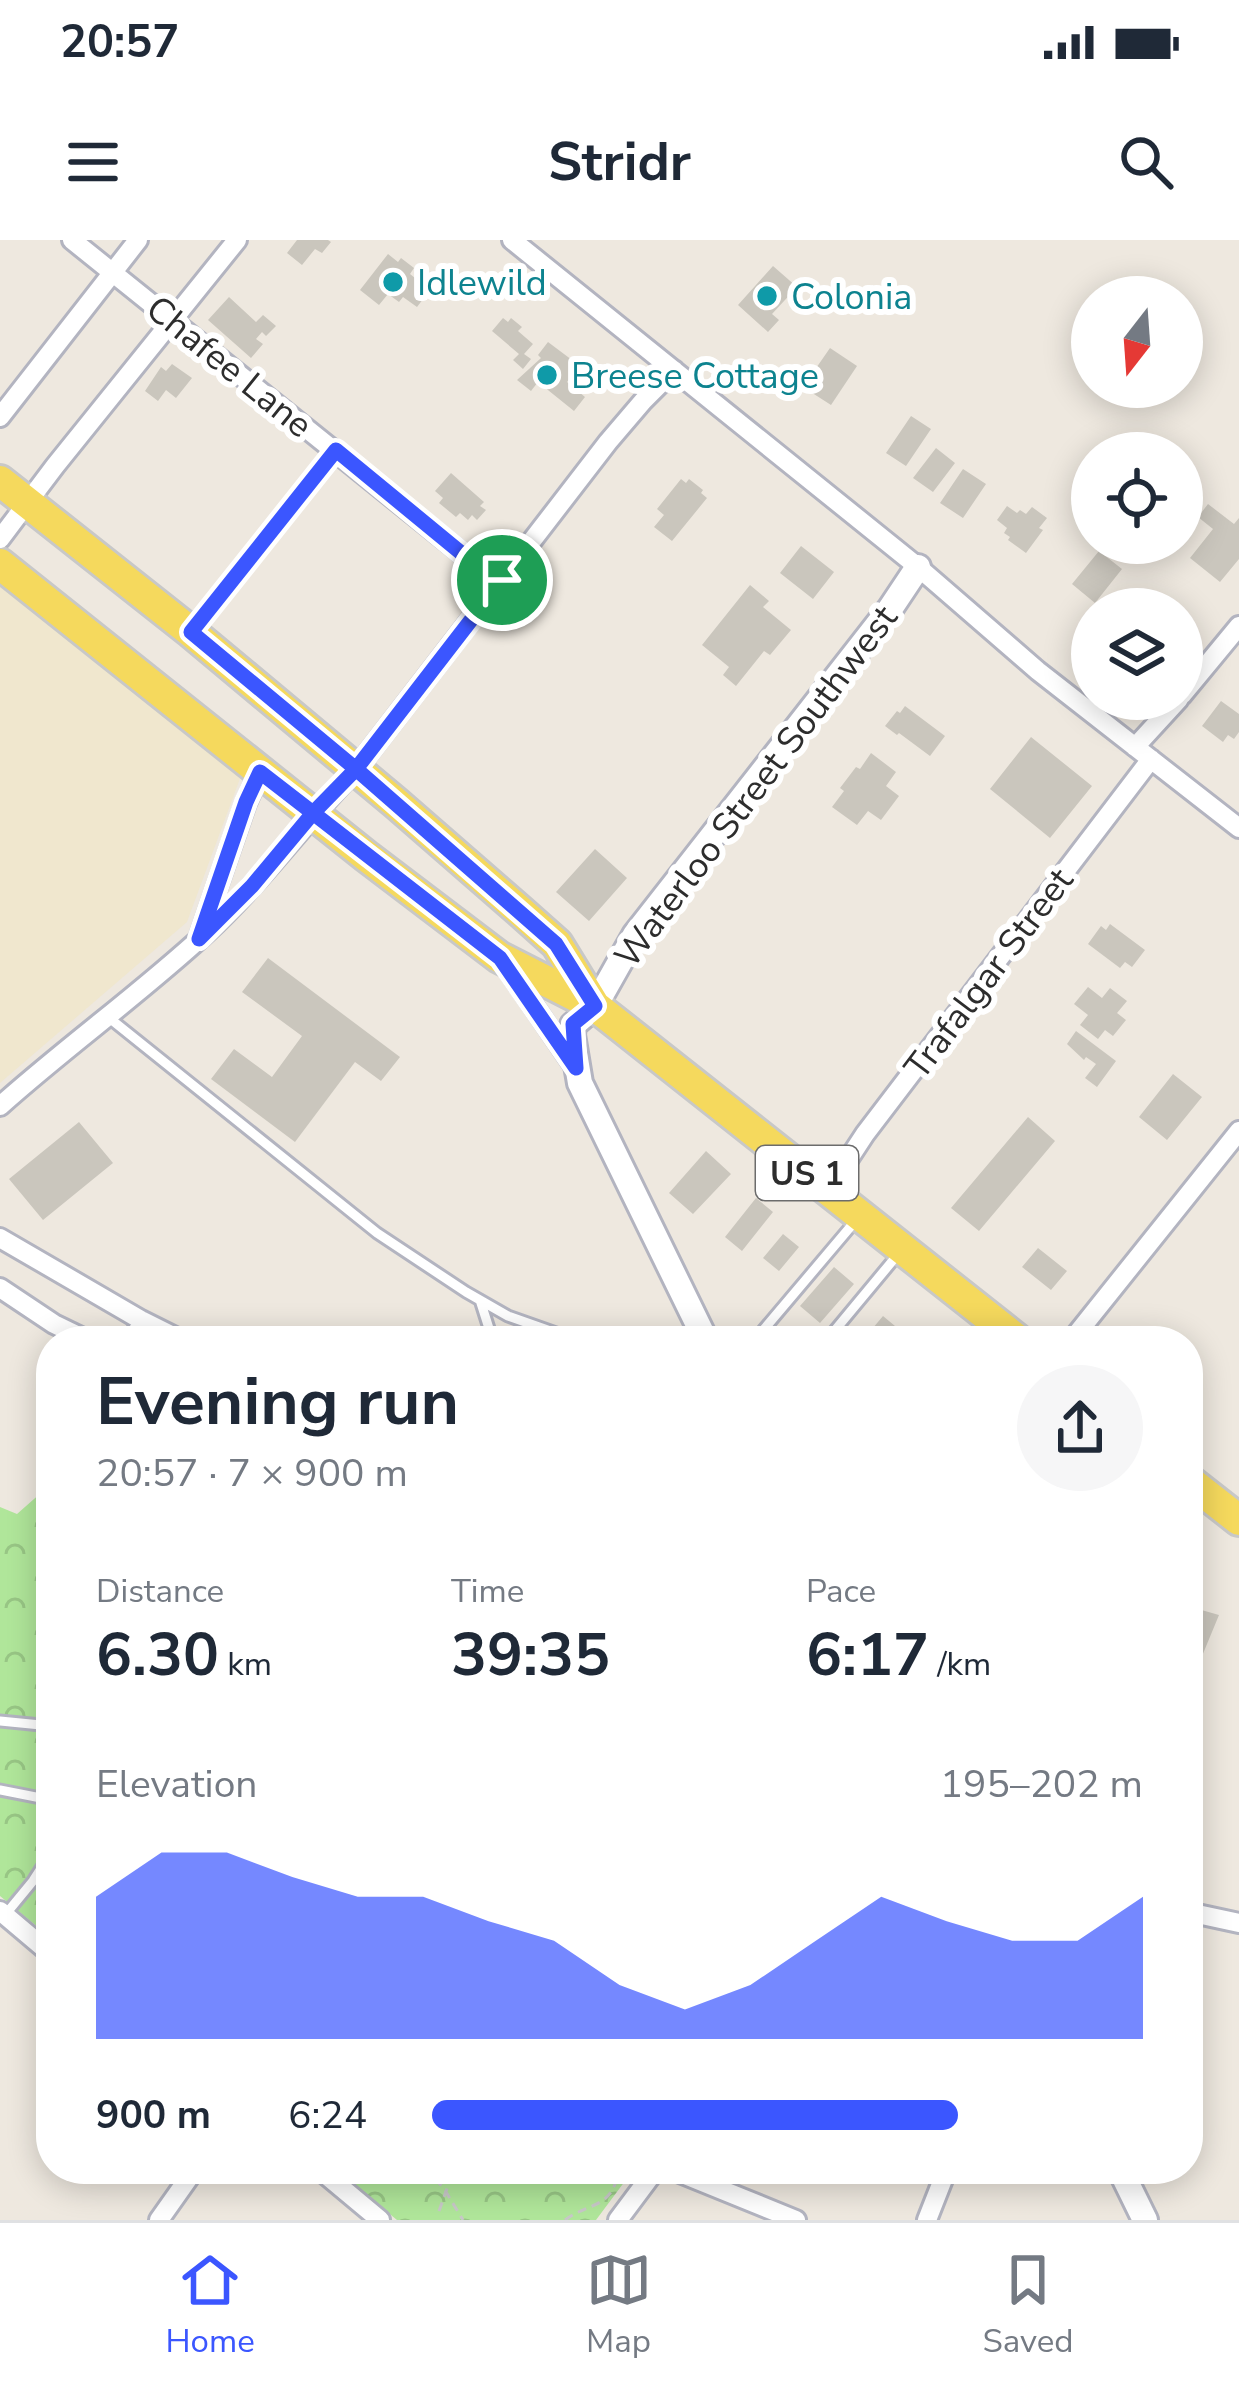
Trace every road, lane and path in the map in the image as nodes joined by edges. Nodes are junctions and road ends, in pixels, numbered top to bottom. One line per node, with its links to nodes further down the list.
1 (71, 240): 5 (street, Chafee Lane)
2 (138, 240): 5 (street)
3 (237, 240): 6 (street)
4 (512, 240): 7 (street)
5 (113, 272): 6 (street, Chafee Lane); 8 (street)
6 (172, 319): 9 (street, Chafee Lane); 11 (street)
7 (674, 370): 14 (street); 15 (street)
8 (0, 418)
9 (336, 450): 15 (street, Chafee Lane); 17 (lane)
10 (0, 481): 11 (main road, US 1)
11 (28, 504): 12 (street); 17 (main road, US 1)
12 (0, 539)
13 (0, 564): 22 (main road, US 1)
14 (918, 567): 20 (street); 28 (street, Waterloo Street Southwest)
15 (502, 580): 21 (street)
16 (1239, 626): 18 (street, Trafalgar Street)
17 (191, 632): 21 (main road, US 1)
18 (1203, 669)
19 (1165, 720): 20 (street, Trafalgar Street)
20 (1143, 753): 24 (street); 33 (street, Trafalgar Street)
21 (356, 769): 23 (street); 25 (main road, US 1)
22 (260, 772): 23 (main road, US 1); 26 (street)
23 (313, 813): 26 (street); 27 (main road, US 1)
24 (1239, 828)
25 (520, 911): 27 (main road); 28 (main road, US 1)
26 (199, 939): 29 (street)
27 (496, 955): 28 (main road, US 1); 30 (street)
28 (595, 1006): 30 (street, Waterloo Street Southwest); 33 (main road, US 1)
29 (108, 1017): 31 (street); 38 (lane)
30 (576, 1068): 45 (street)
31 (0, 1106)
32 (1239, 1131): 49 (street)
33 (829, 1190): 34 (main road, US 1)
34 (860, 1215): 36 (main road, US 1); 46 (lane)
35 (0, 1238): 39 (street)
36 (902, 1249): 47 (lane); 48 (main road, US 1)
37 (0, 1288): 40 (street)
38 (480, 1300): 43 (lane); 44 (lane)
39 (141, 1320): 41 (lane); 42 (street)
40 (58, 1326)
41 (136, 1326)
42 (153, 1326)
43 (488, 1326)
44 (536, 1326)
45 (699, 1326)
46 (769, 1326)
47 (838, 1326)
48 (1000, 1326)
49 (1083, 1326)
50 (1203, 1492): 51 (main road)
51 (1239, 1520)
52 (0, 1721): 53 (lane)
53 (36, 1725)
54 (0, 1790): 55 (lane)
55 (36, 1797)
56 (36, 1877): 57 (lane)
57 (1, 1913): 60 (street)
58 (1203, 1915): 59 (street)
59 (1239, 1923)
60 (36, 1942)
61 (184, 2184): 72 (street)
62 (337, 2184): 73 (street)
63 (439, 2184): 70 (path)
64 (449, 2184): 70 (path)
65 (614, 2184): 75 (path)
66 (645, 2184): 76 (street)
67 (707, 2184): 77 (street)
68 (941, 2184): 78 (street)
69 (1127, 2184): 79 (street)
70 (446, 2191): 71 (path); 74 (path)
71 (439, 2211)
72 (159, 2220)
73 (380, 2220)
74 (463, 2220)
75 (565, 2220)
76 (618, 2220)
77 (796, 2220)
78 (927, 2220)
79 (1145, 2220)

